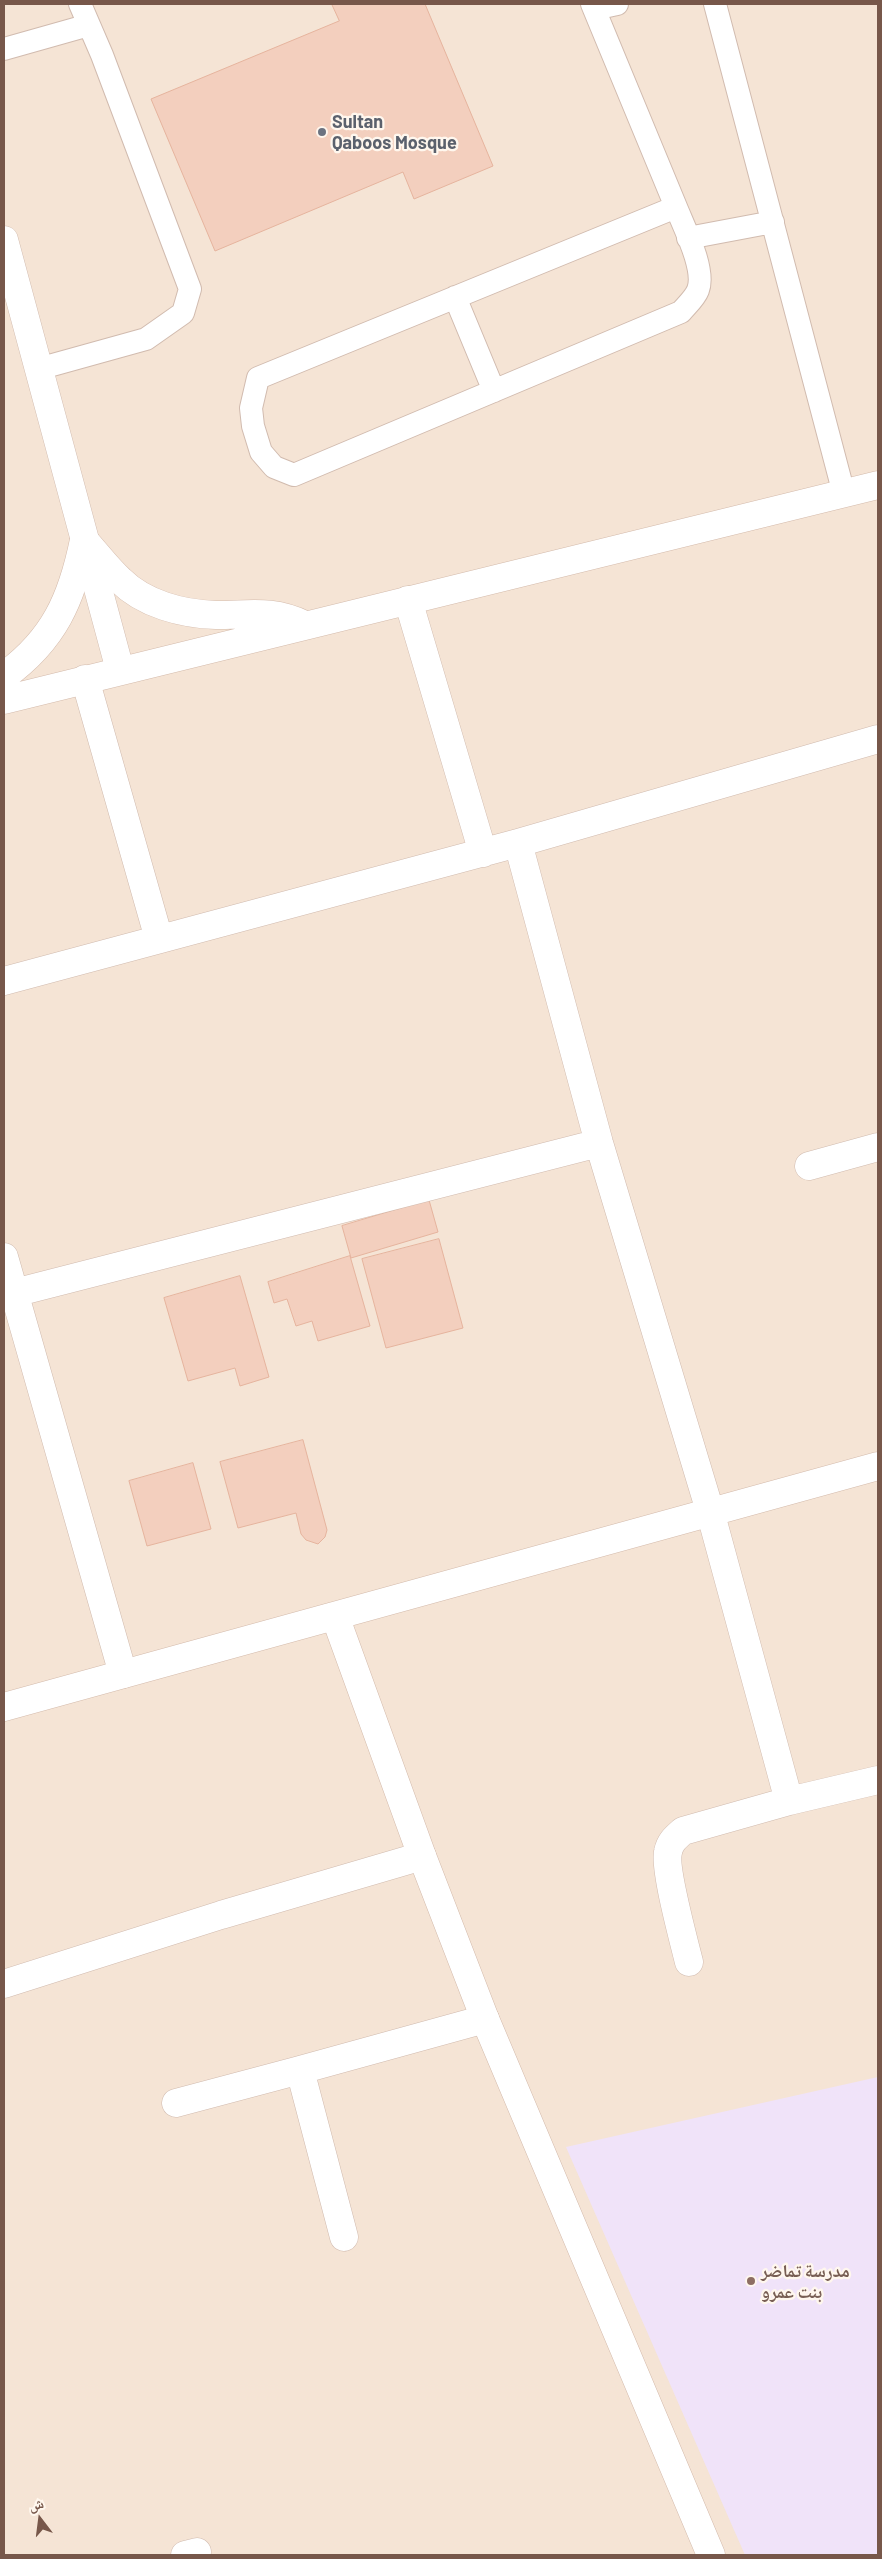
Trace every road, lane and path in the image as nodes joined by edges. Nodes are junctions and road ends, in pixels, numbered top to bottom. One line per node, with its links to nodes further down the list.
1 (80, 4): 5 (lane)
2 (616, 4): 4 (lane)
3 (715, 4): 8 (lane)
4 (593, 6): 7 (lane)
5 (89, 26): 6 (lane); 12 (lane)
6 (4, 49)
7 (676, 207): 9 (lane); 11 (lane)
8 (773, 222): 9 (lane); 15 (lane)
9 (688, 238): 13 (lane)
10 (4, 240): 12 (street)
11 (455, 297): 13 (lane); 13 (lane)
12 (38, 368): 16 (street)
13 (494, 391)
14 (878, 485): 15 (street)
15 (844, 494): 17 (street)
16 (84, 540): 18 (street); 19 (street); 20 (street)
17 (408, 600): 18 (street); 25 (street)
18 (305, 625): 19 (street)
19 (120, 670): 21 (street)
20 (4, 676)
21 (85, 679): 22 (street); 26 (street)
22 (4, 700)
23 (878, 739): 24 (street)
24 (518, 843): 25 (street); 28 (street)
25 (483, 853): 26 (street)
26 (159, 939): 27 (street)
27 (4, 981)
28 (600, 1142): 32 (street); 34 (street)
29 (878, 1147): 30 (street)
30 (809, 1166)
31 (4, 1257): 32 (street)
32 (14, 1293): 36 (street)
33 (878, 1466): 34 (street)
34 (710, 1511): 35 (street); 39 (street)
35 (335, 1616): 36 (street); 40 (street)
36 (123, 1674): 37 (street)
37 (4, 1707)
38 (878, 1780): 39 (street)
39 (789, 1801): 41 (street)
40 (422, 1856): 42 (street); 43 (street)
41 (689, 1962)
42 (4, 1984)
43 (485, 2019): 44 (street); 47 (street)
44 (300, 2070): 45 (street); 46 (street)
45 (176, 2103)
46 (344, 2236)
47 (711, 2555)

